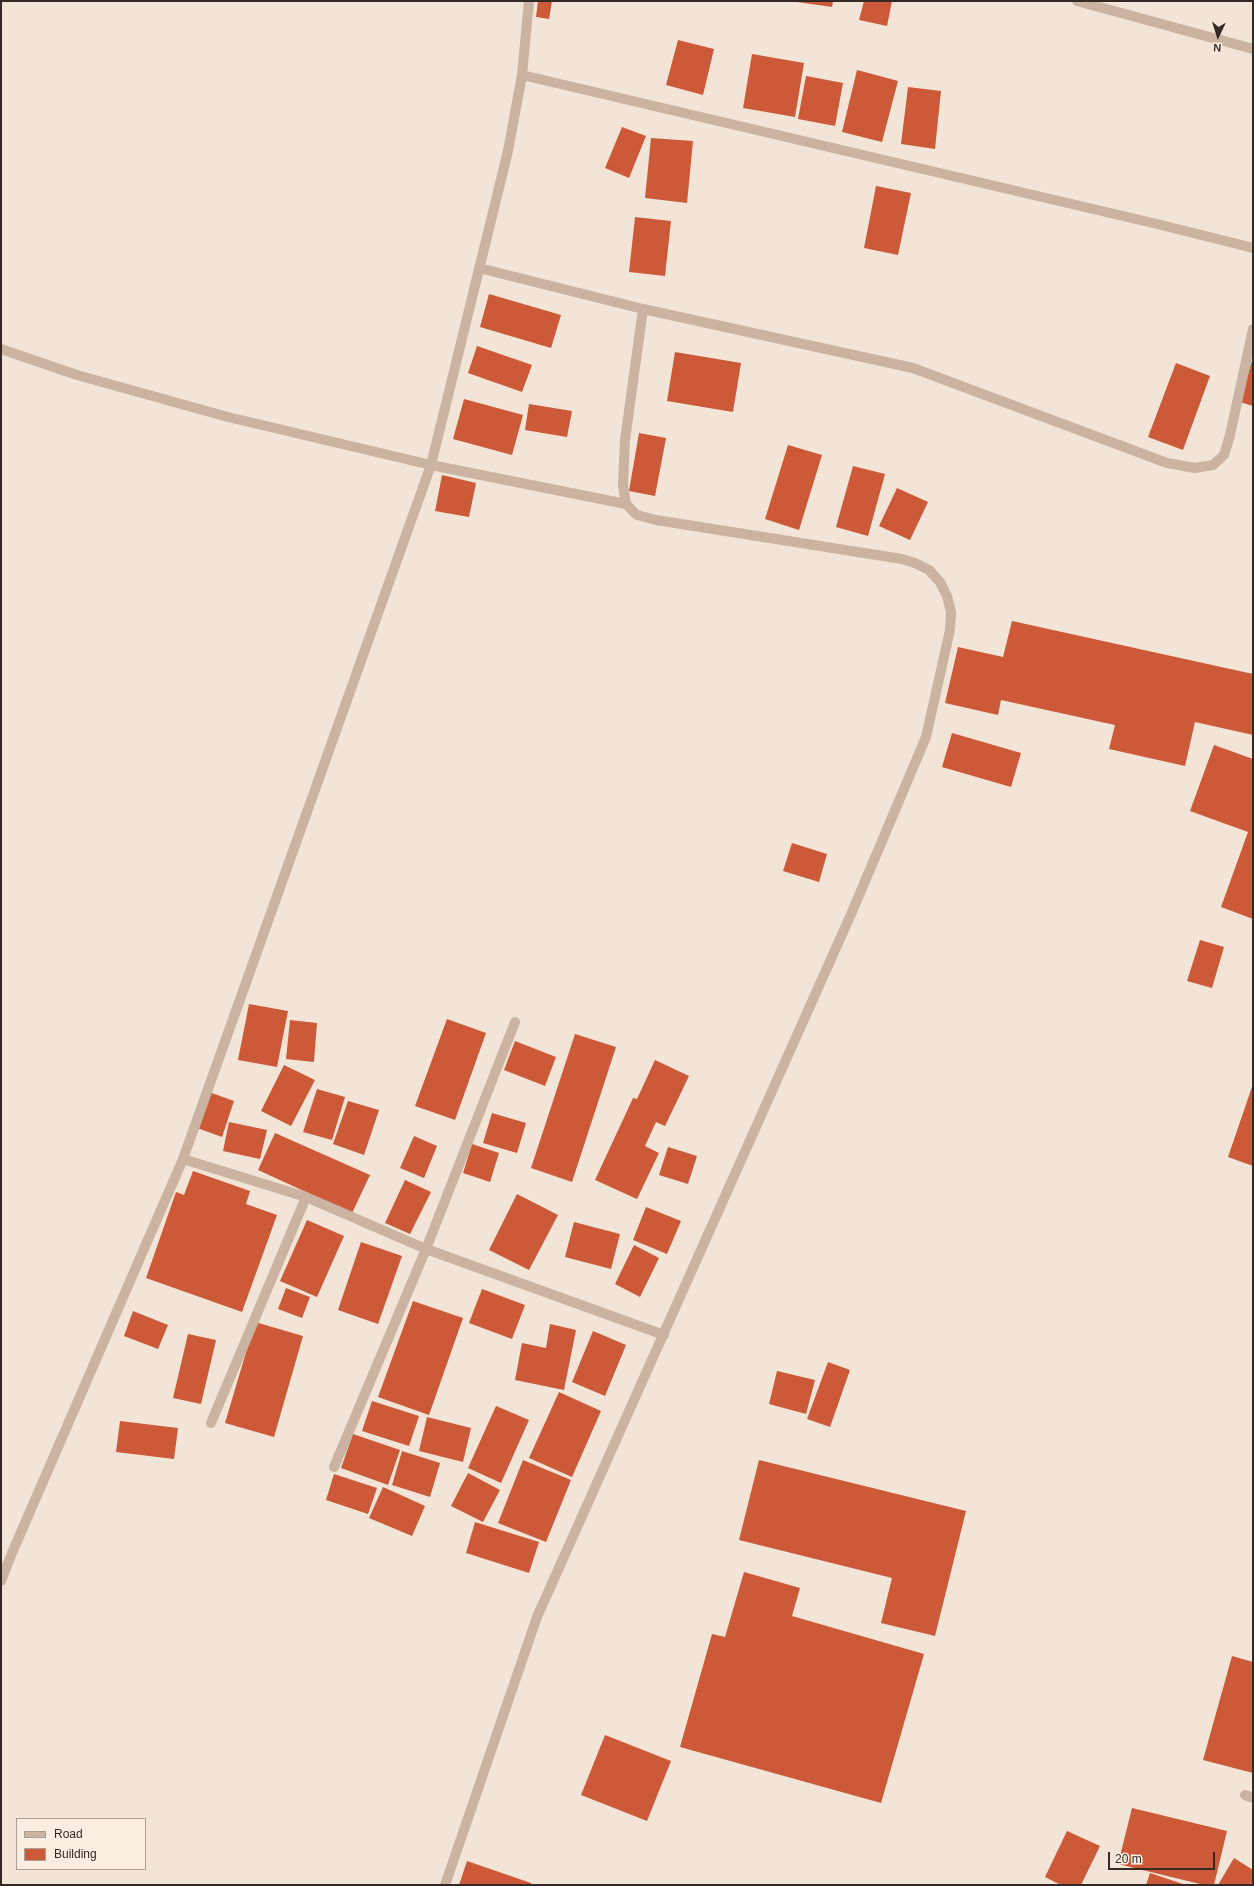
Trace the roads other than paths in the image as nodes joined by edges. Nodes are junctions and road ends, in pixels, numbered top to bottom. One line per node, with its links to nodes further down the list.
1 (530, 1): 4 (street)
2 (1077, 1): 3 (street)
3 (1253, 49)
4 (522, 75): 5 (street); 6 (street)
5 (1253, 248)
6 (479, 268): 7 (street); 10 (street)
7 (643, 309): 8 (street); 11 (street)
8 (1253, 329)
9 (1, 349): 10 (street)
10 (430, 464): 11 (street); 13 (street)
11 (626, 504): 16 (street)
12 (515, 1022): 15 (street)
13 (183, 1158): 14 (street); 19 (street)
14 (306, 1198): 15 (street); 17 (street)
15 (426, 1249): 16 (street); 18 (street)
16 (664, 1335): 20 (street)
17 (211, 1423)
18 (334, 1467)
19 (1, 1581)
20 (445, 1885)

